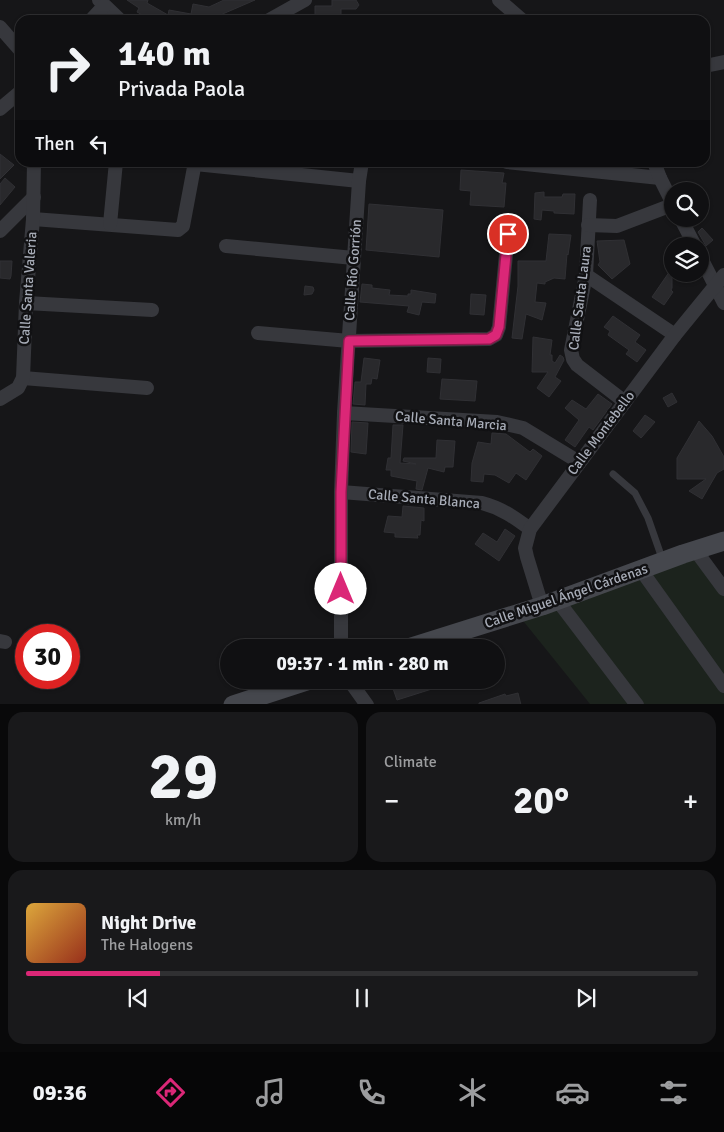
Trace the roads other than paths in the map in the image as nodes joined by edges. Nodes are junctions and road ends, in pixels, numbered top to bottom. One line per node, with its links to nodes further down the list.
1 (305, 0): 6 (street)
2 (499, 0): 7 (street)
3 (102, 3): 4 (street); 5 (street)
4 (94, 15)
5 (115, 15)
6 (278, 15)
7 (516, 15)
8 (0, 27): 9 (street)
9 (15, 44)
10 (724, 62): 11 (street)
11 (710, 65)
12 (15, 97): 13 (street)
13 (0, 109)
14 (34, 167): 24 (street, Calle Santa Valeria)
15 (116, 167): 28 (street)
16 (194, 167): 28 (street)
17 (231, 167): 22 (street)
18 (361, 167): 22 (street, Calle Río Gorrión)
19 (556, 167): 21 (street)
20 (656, 167): 21 (street)
21 (660, 178): 23 (street)
22 (359, 181): 33 (street, Calle Río Gorrión)
23 (664, 186)
24 (34, 197): 27 (street, Calle Santa Valeria); 30 (street)
25 (590, 200): 29 (street, Calle Santa Laura)
26 (664, 206): 29 (street)
27 (33, 219): 28 (street); 37 (street, Calle Santa Valeria)
28 (110, 224)
29 (588, 225): 35 (street, Calle Santa Laura)
30 (0, 231)
31 (508, 234): 42 (street)
32 (226, 246): 33 (street)
33 (354, 258): 42 (street, Calle Río Gorrión)
34 (709, 267): 36 (street)
35 (586, 275): 41 (street); 46 (street, Calle Santa Laura)
36 (720, 281): 38 (street); 41 (street, Calle Montebello)
37 (26, 303): 39 (street); 43 (street, Calle Santa Valeria)
38 (724, 303)
39 (152, 310)
40 (258, 333): 42 (street)
41 (675, 335): 46 (street, Calle Montebello)
42 (349, 341): 47 (street, Calle Río Gorrión)
43 (23, 378): 44 (street); 45 (street)
44 (147, 388)
45 (0, 400)
46 (625, 402): 48 (street, Calle Montebello)
47 (344, 412): 48 (street, Calle Santa Marcia); 50 (street, Calle Río Gorrión)
48 (579, 462): 51 (street, Calle Montebello)
49 (613, 474): 54 (lane)
50 (341, 492): 51 (street, Calle Santa Blanca); 58 (street, Calle Río Gorrión)
51 (530, 529): 57 (street, Calle Montebello)
52 (724, 542): 53 (street, Calle Miguel Ángel Cárdenas)
53 (696, 551): 54 (street, Calle Miguel Ángel Cárdenas); 56 (street)
54 (663, 562): 55 (street, Calle Miguel Ángel Cárdenas)
55 (641, 570): 57 (street, Calle Miguel Ángel Cárdenas); 60 (street)
56 (724, 589)
57 (550, 604): 59 (street, Calle Miguel Ángel Cárdenas); 65 (street)
58 (341, 639)
59 (437, 639)
60 (724, 686)
61 (281, 689): 63 (street)
62 (356, 689): 64 (street)
63 (233, 704)
64 (367, 704)
65 (637, 704)

